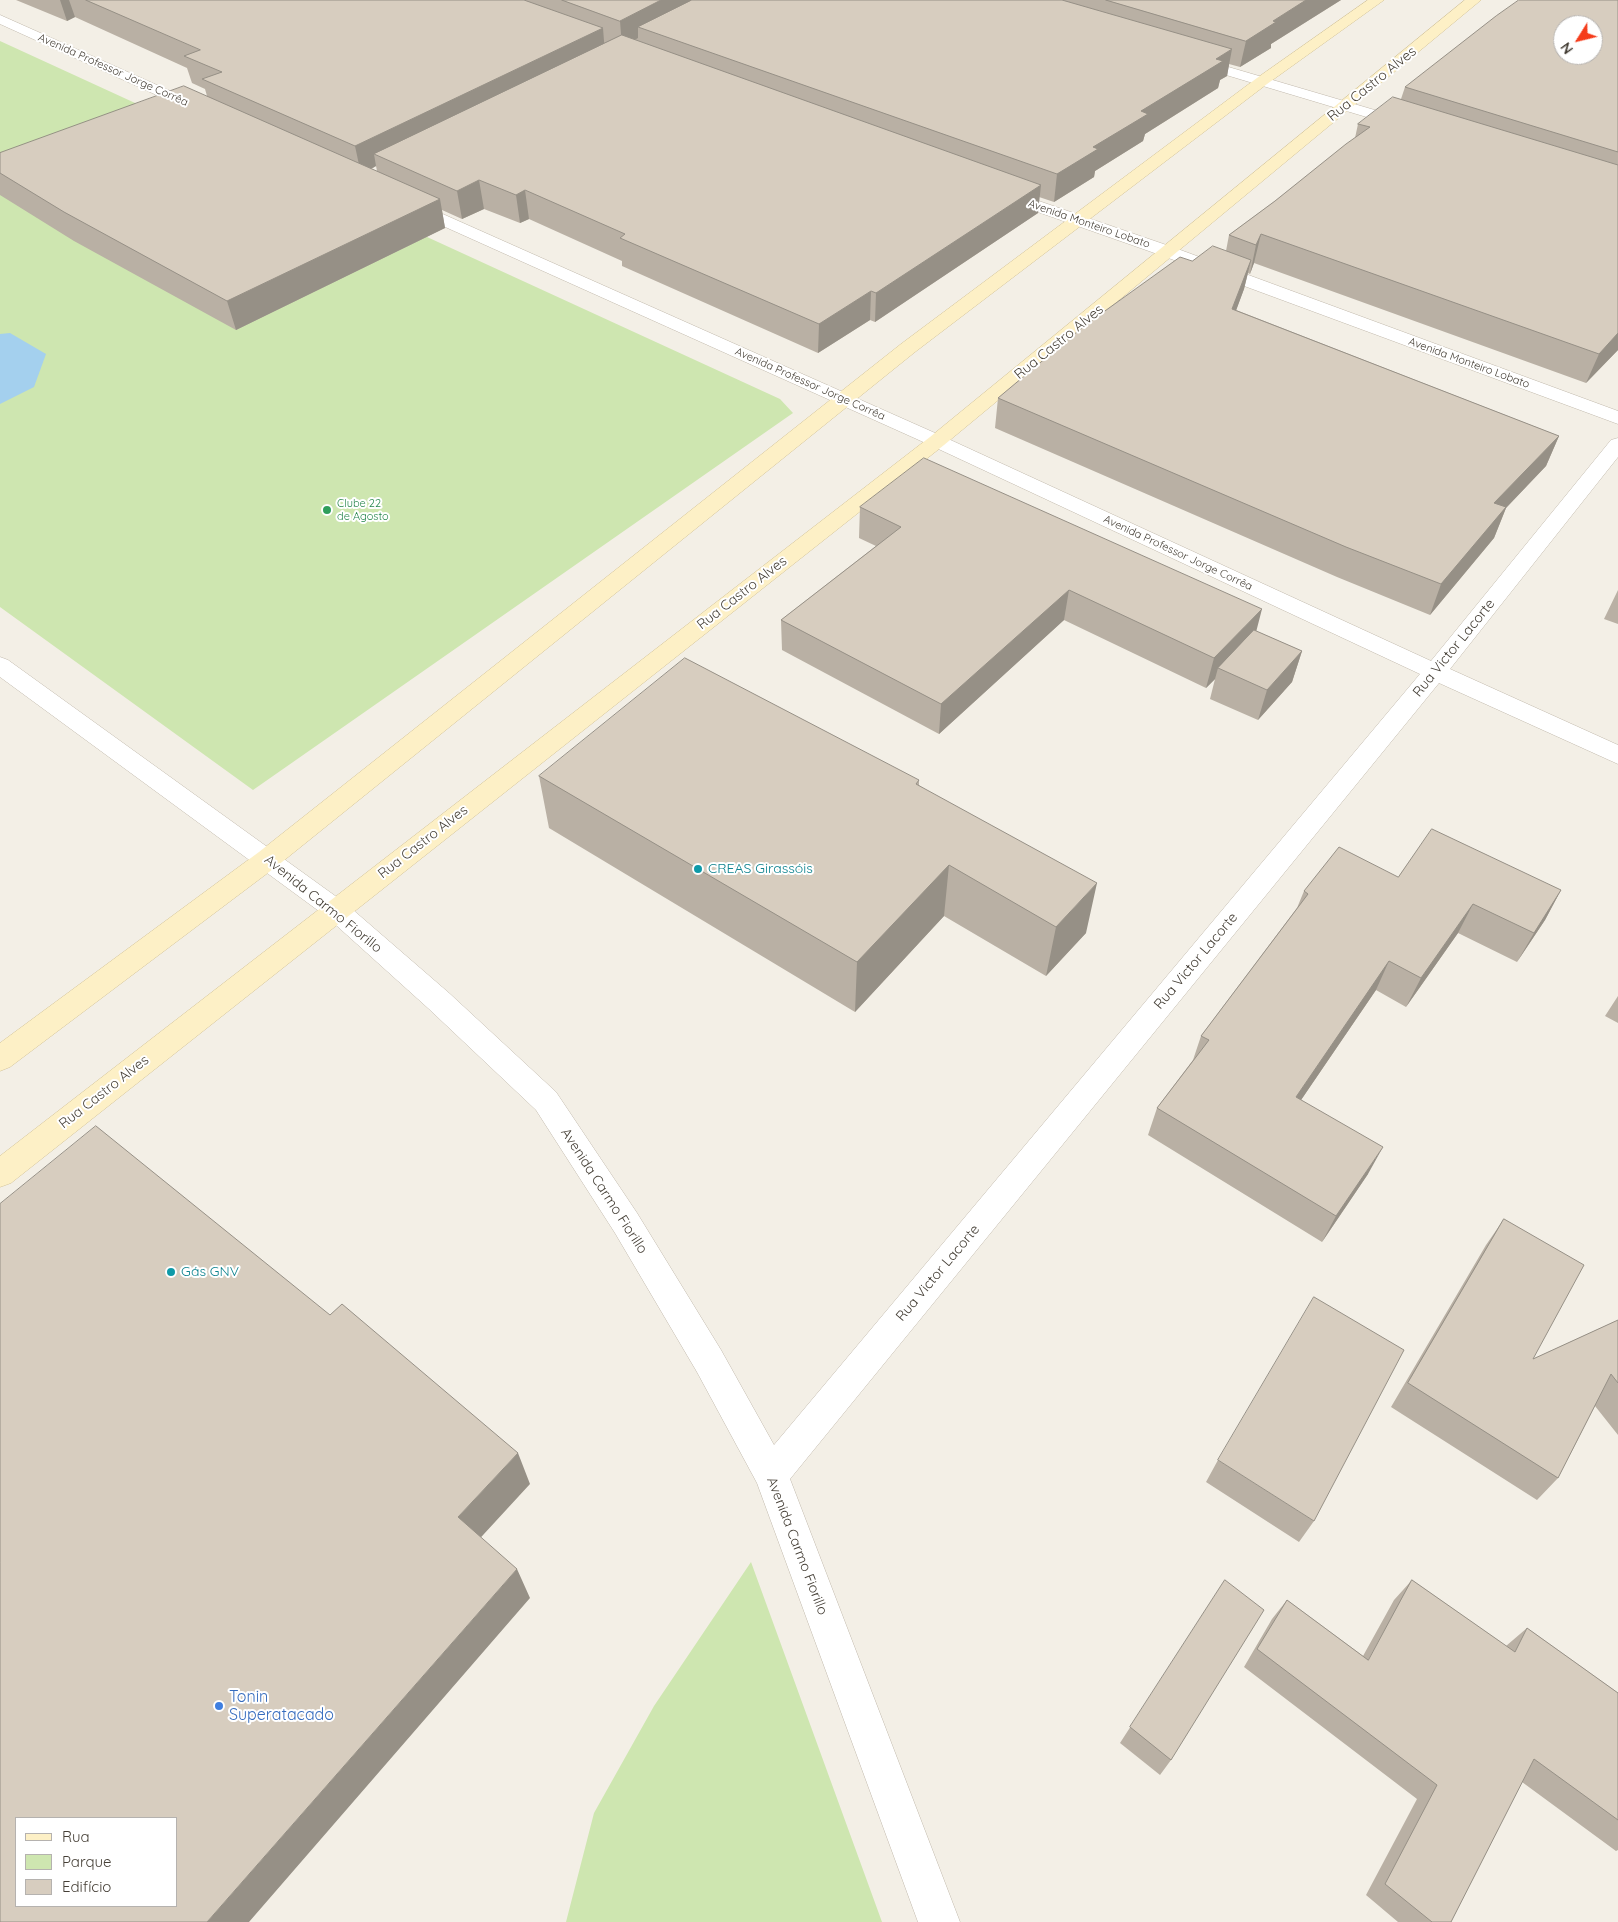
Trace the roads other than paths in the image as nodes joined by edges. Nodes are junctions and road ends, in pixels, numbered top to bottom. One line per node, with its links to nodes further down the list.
1 (1377, 0): 5 (main road)
2 (1474, 0): 6 (main road, Rua Castro Alves)
3 (0, 18): 7 (street, Avenida Professor Jorge Corrêa)
4 (1179, 56): 5 (street)
5 (1262, 81): 6 (street); 11 (main road)
6 (1346, 105): 8 (street); 12 (main road, Rua Castro Alves)
7 (217, 117)
8 (1421, 128)
9 (984, 186): 11 (street, Avenida Monteiro Lobato)
10 (398, 199): 13 (street, Avenida Professor Jorge Corrêa)
11 (1077, 220): 12 (street, Avenida Monteiro Lobato); 13 (main road)
12 (1169, 252): 14 (street, Avenida Monteiro Lobato); 15 (main road, Rua Castro Alves)
13 (844, 400): 15 (street, Avenida Professor Jorge Corrêa); 20 (main road)
14 (1618, 418)
15 (937, 441): 18 (street, Avenida Professor Jorge Corrêa); 21 (main road, Rua Castro Alves)
16 (1618, 444): 18 (street, Rua Victor Lacorte)
17 (0, 665): 20 (street, Avenida Carmo Fiorillo)
18 (1435, 672): 19 (street, Avenida Professor Jorge Corrêa); 24 (street, Rua Victor Lacorte)
19 (1618, 755)
20 (268, 859): 21 (street, Avenida Carmo Fiorillo); 22 (main road)
21 (336, 910): 23 (main road, Rua Castro Alves); 24 (street, Avenida Carmo Fiorillo)
22 (0, 1059)
23 (0, 1174)
24 (771, 1475): 25 (street, Avenida Carmo Fiorillo)
25 (939, 1922)

